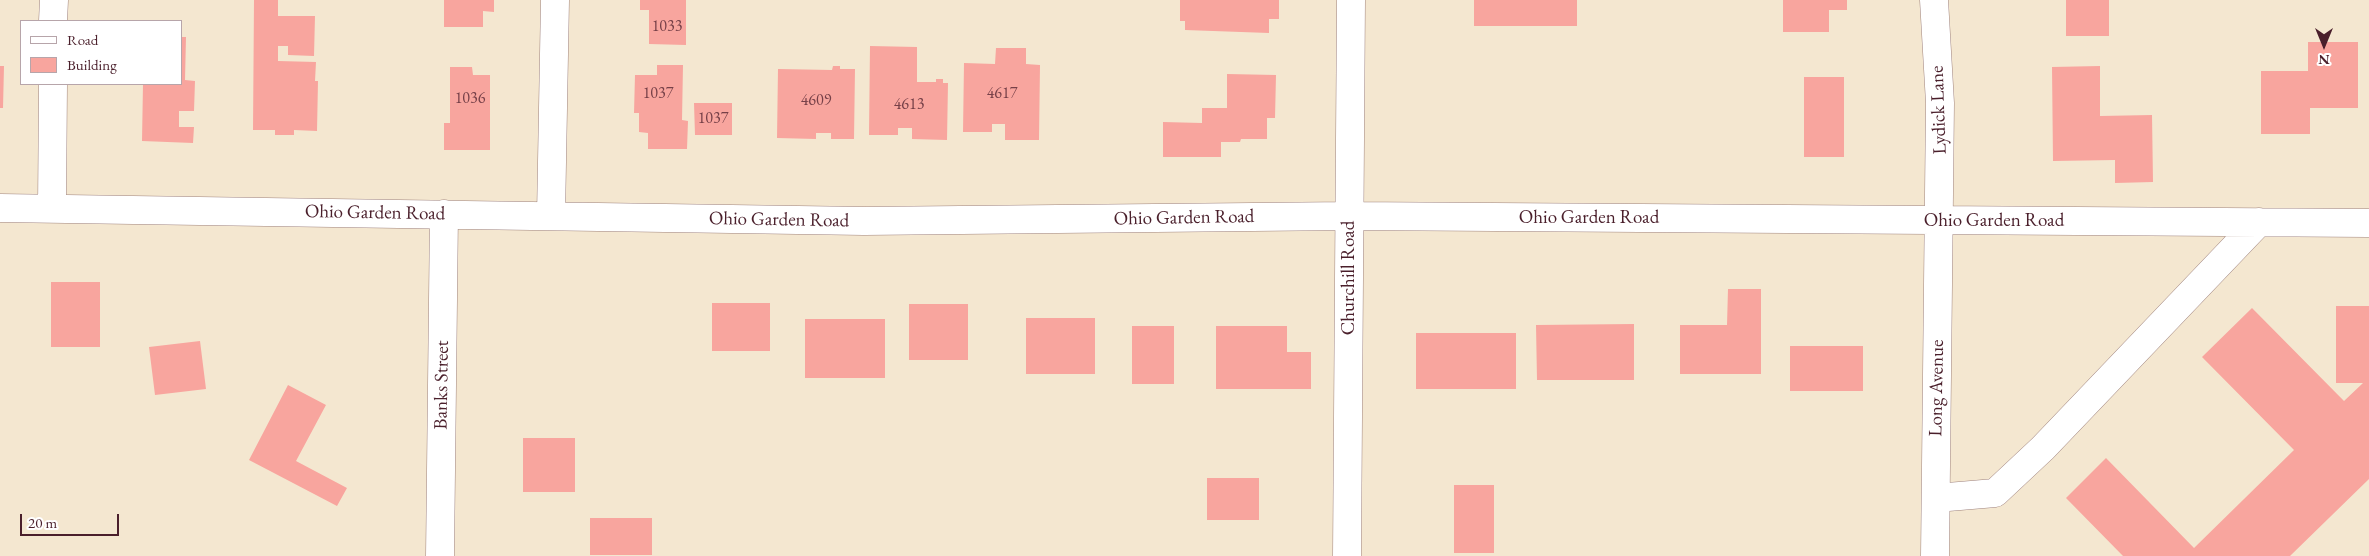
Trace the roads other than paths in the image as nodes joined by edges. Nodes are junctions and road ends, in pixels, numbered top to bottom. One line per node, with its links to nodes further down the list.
1 (54, 0): 5 (street)
2 (555, 0): 10 (street)
3 (1351, 0): 11 (street, Churchill Road)
4 (1934, 0): 12 (street, Lydick Lane)
5 (53, 20)
6 (53, 85): 8 (street)
7 (0, 208): 8 (street, Ohio Garden Road)
8 (52, 208): 9 (street, Ohio Garden Road)
9 (444, 214): 10 (street, Ohio Garden Road); 16 (street, Banks Street)
10 (551, 216): 11 (street, Ohio Garden Road)
11 (1349, 216): 12 (street, Ohio Garden Road); 17 (street, Churchill Road)
12 (1940, 221): 13 (street, Ohio Garden Road); 15 (street, Long Avenue)
13 (2259, 222): 14 (street, Ohio Garden Road); 15 (street)
14 (2369, 223)
15 (1936, 498): 18 (street, Long Avenue)
16 (440, 556)
17 (1348, 556)
18 (1934, 556)

